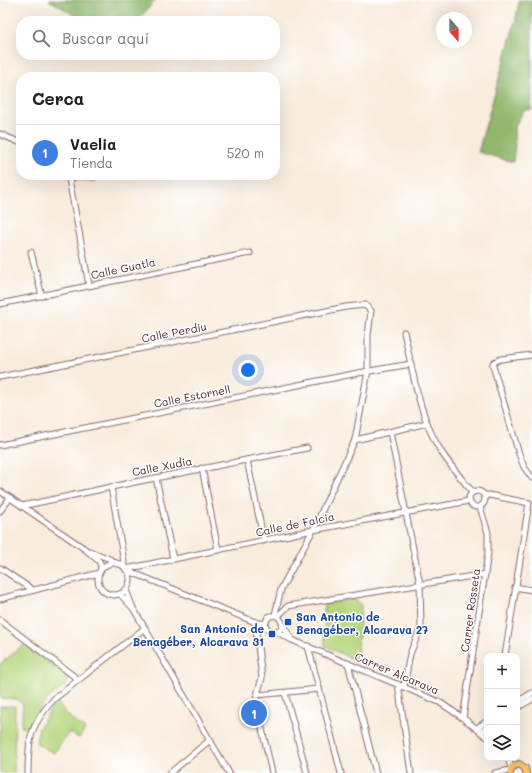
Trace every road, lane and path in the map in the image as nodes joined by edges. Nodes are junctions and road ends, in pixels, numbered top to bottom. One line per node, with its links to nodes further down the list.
1 (0, 134): 2 (street)
2 (16, 141)
3 (69, 180): 6 (street)
4 (31, 252): 7 (street)
5 (250, 253): 6 (street, Calle Guatla)
6 (90, 285): 7 (street, Calle Guatla)
7 (42, 296): 8 (street, Calle Guatla)
8 (0, 304)
9 (404, 332): 11 (street)
10 (532, 355): 22 (street)
11 (411, 364): 12 (street, Calle Estornell); 14 (street)
12 (368, 371): 13 (street, Calle Perdiu); 16 (street); 17 (street, Calle Estornell)
13 (0, 377)
14 (427, 423): 15 (street); 25 (street)
15 (390, 432): 16 (street); 33 (street)
16 (355, 440): 34 (street)
17 (0, 445)
18 (306, 448): 19 (street, Calle Xudia)
19 (247, 460): 20 (street, Calle Xudia); 35 (street)
20 (202, 468): 21 (street, Calle Xudia); 37 (street)
21 (156, 478): 23 (street, Calle Xudia); 38 (street)
22 (532, 478)
23 (111, 487): 30 (street, Calle Xudia); 41 (street)
24 (0, 491): 27 (street)
25 (474, 492): 26 (street); 28 (street)
26 (484, 495): 29 (street); 31 (street)
27 (10, 498): 30 (street); 32 (street)
28 (469, 501): 31 (street); 33 (street, Calle de Falcia)
29 (531, 502): 47 (street)
30 (22, 506): 36 (street)
31 (480, 507): 43 (street, Carrer Rosseta)
32 (0, 511)
33 (406, 512): 34 (street, Calle de Falcia); 46 (street)
34 (313, 530): 35 (street, Calle de Falcia); 54 (street)
35 (264, 541): 37 (street, Calle de Falcia)
36 (85, 549): 39 (street); 42 (street)
37 (218, 550): 38 (street, Calle de Falcia)
38 (173, 559): 41 (street, Calle de Falcia)
39 (117, 564): 41 (street); 42 (street)
40 (0, 568): 48 (street)
41 (125, 568): 44 (street); 45 (street)
42 (100, 572): 48 (street); 51 (street)
43 (486, 574): 46 (street); 75 (street, Carrer Rosseta)
44 (142, 576): 45 (street); 56 (street)
45 (130, 580): 49 (street)
46 (420, 584): 54 (street); 67 (street)
47 (515, 588): 50 (street); 63 (street)
48 (33, 590): 52 (street)
49 (126, 590): 51 (street); 53 (street)
50 (532, 590)
51 (120, 594): 53 (street)
52 (0, 599)
53 (133, 608): 59 (street)
54 (277, 616): 57 (street); 58 (street)
55 (0, 620): 65 (street)
56 (255, 622): 57 (street); 71 (street)
57 (265, 624): 60 (street)
58 (282, 624): 60 (street); 61 (street)
59 (145, 628): 65 (street); 80 (street)
60 (277, 632): 61 (street, Carrer Alcarava)
61 (292, 640): 62 (street, Carrer Alcarava)
62 (308, 646): 64 (street, Carrer Alcarava); 68 (street)
63 (505, 653)
64 (348, 663): 66 (street, Carrer Alcarava); 92 (street)
65 (79, 680): 86 (street)
66 (398, 684): 67 (street, Carrer Alcarava); 93 (street)
67 (404, 686): 75 (street, Carrer Alcarava)
68 (319, 689): 69 (street); 91 (street)
69 (285, 693): 71 (street); 90 (street)
70 (532, 693): 73 (street)
71 (257, 695): 89 (street)
72 (532, 699): 74 (street)
73 (520, 700)
74 (520, 706)
75 (463, 718): 78 (street, Carrer Alcarava)
76 (484, 724): 78 (street)
77 (484, 728): 78 (street)
78 (479, 729): 79 (street, Carrer Alcarava)
79 (484, 734)
80 (210, 740): 87 (street); 88 (street)
81 (515, 761): 82 (street)
82 (521, 765): 83 (main road); 84 (main road); 95 (main road)
83 (532, 765)
84 (511, 770): 94 (street)
85 (532, 771): 95 (main road)
86 (28, 773)
87 (170, 773)
88 (229, 773)
89 (272, 773)
90 (307, 773)
91 (341, 773)
92 (376, 773)
93 (411, 773)
94 (495, 773)
95 (527, 773)

